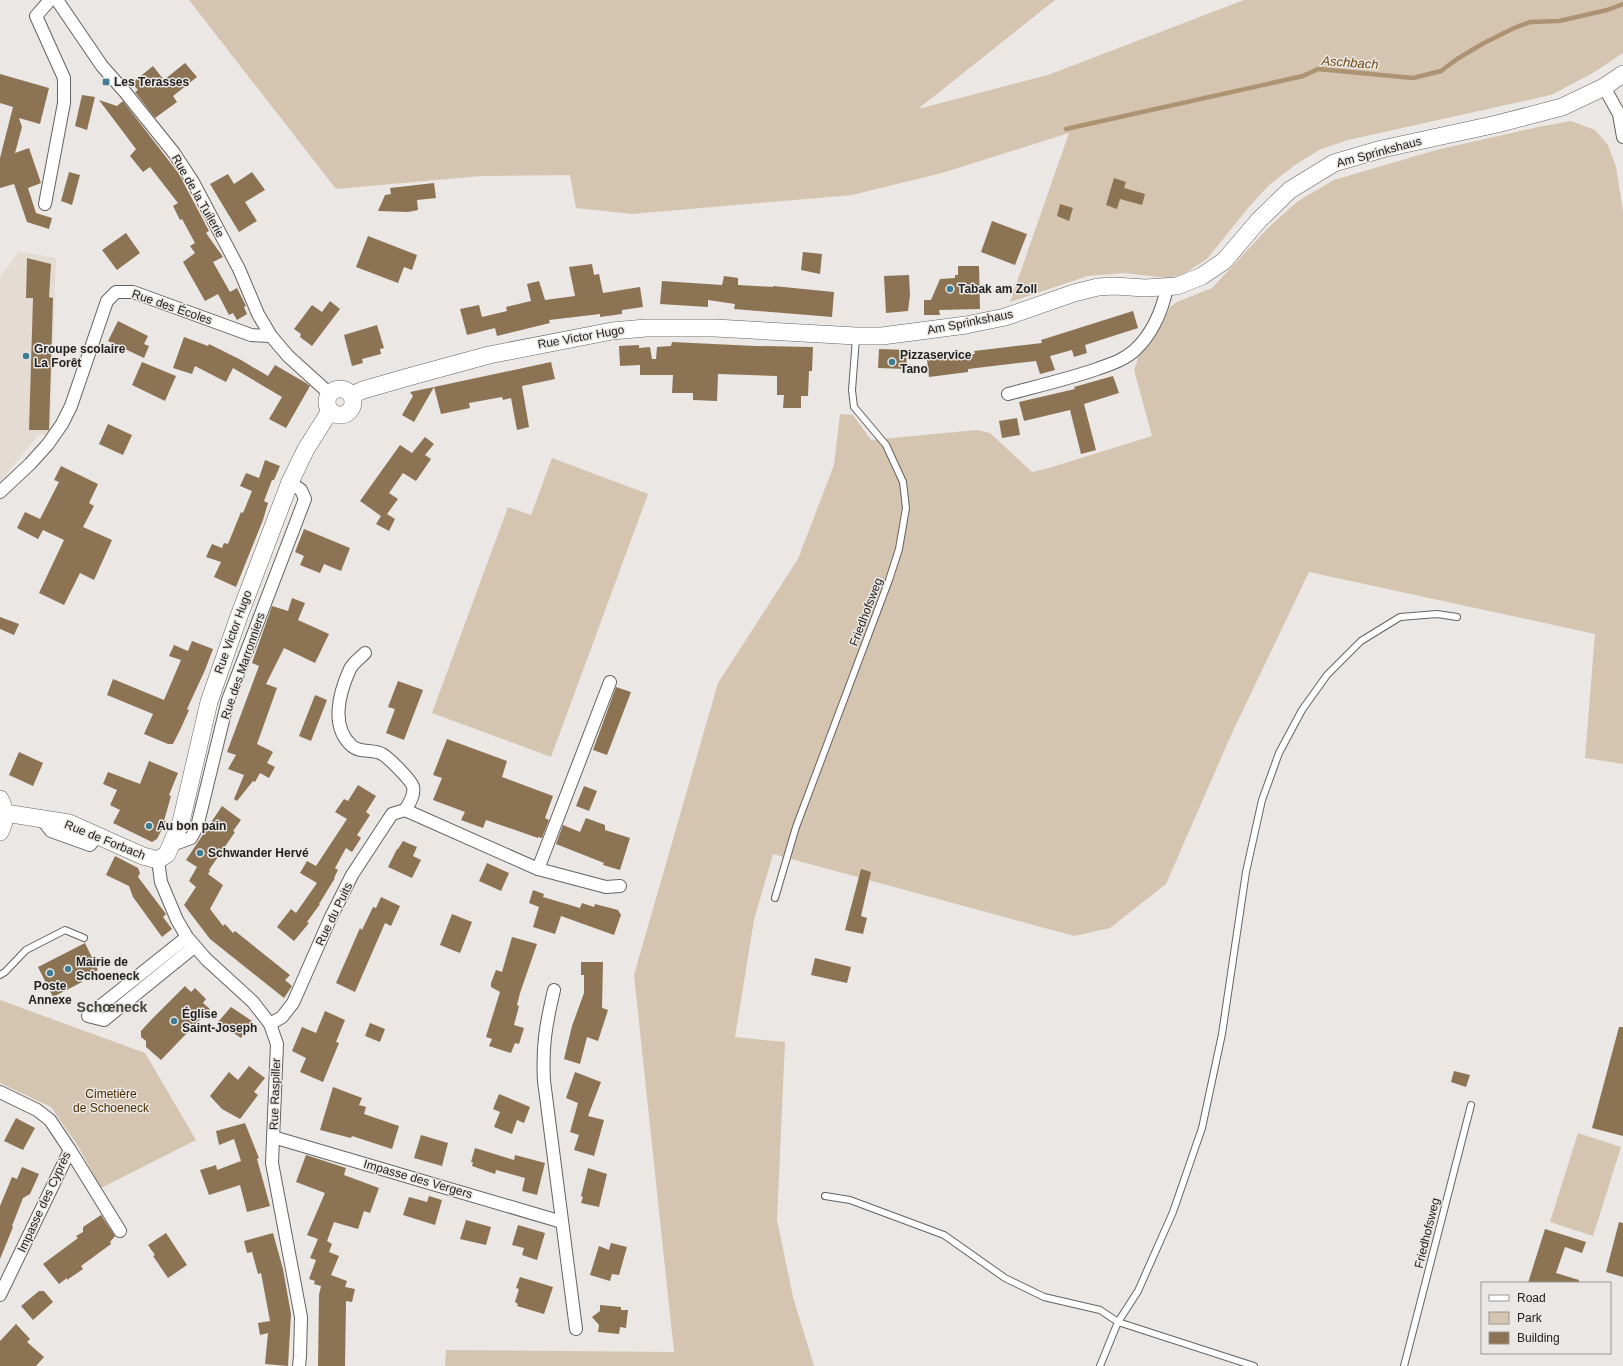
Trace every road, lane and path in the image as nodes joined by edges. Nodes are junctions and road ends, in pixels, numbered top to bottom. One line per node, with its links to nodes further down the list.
1 (50, 0): 6 (street)
2 (57, 0): 9 (street, Rue de la Tuilerie)
3 (1623, 74): 4 (street, Am Sprinkshaus)
4 (1604, 87): 5 (street); 7 (street, Am Sprinkshaus)
5 (1623, 137)
6 (45, 204)
7 (1167, 288): 10 (street, Am Sprinkshaus); 12 (street)
8 (817, 334): 10 (street, Am Sprinkshaus); 13 (street, Rue Victor Hugo)
9 (271, 336): 11 (street, Rue de la Tuilerie); 15 (street, Rue des Écoles)
10 (856, 336): 25 (lane, Friedhofsweg)
11 (330, 394): 13 (street); 14 (street)
12 (1008, 394)
13 (352, 395): 14 (street)
14 (330, 411): 22 (street, Rue Victor Hugo)
15 (0, 492)
16 (1457, 617): 40 (lane)
17 (365, 653): 20 (street)
18 (610, 682): 23 (street)
19 (2, 806): 21 (street); 22 (street, Rue de Forbach)
20 (405, 810): 23 (street); 31 (street, Rue du Puits)
21 (0, 832)
22 (158, 860): 26 (street, Rue Raspiller)
23 (538, 869): 24 (street)
24 (620, 886)
25 (775, 898)
26 (187, 937): 28 (street, Rue Raspiller); 28 (street)
27 (84, 938): 29 (lane)
28 (194, 947): 31 (street, Rue Raspiller)
29 (0, 975)
30 (554, 990): 37 (street)
31 (270, 1024): 34 (street, Rue Raspiller)
32 (0, 1092): 35 (street, Impasse des Cyprès)
33 (1471, 1105): 45 (lane, Friedhofsweg)
34 (273, 1137): 37 (street, Impasse des Vergers); 42 (street, Rue Raspiller)
35 (70, 1150): 38 (street); 39 (street, Impasse des Cyprès)
36 (825, 1196): 40 (lane)
37 (562, 1222): 41 (street)
38 (120, 1231)
39 (0, 1295)
40 (1118, 1322): 43 (lane); 44 (lane)
41 (576, 1328)
42 (298, 1366)
43 (1100, 1366)
44 (1254, 1366)
45 (1404, 1366)

